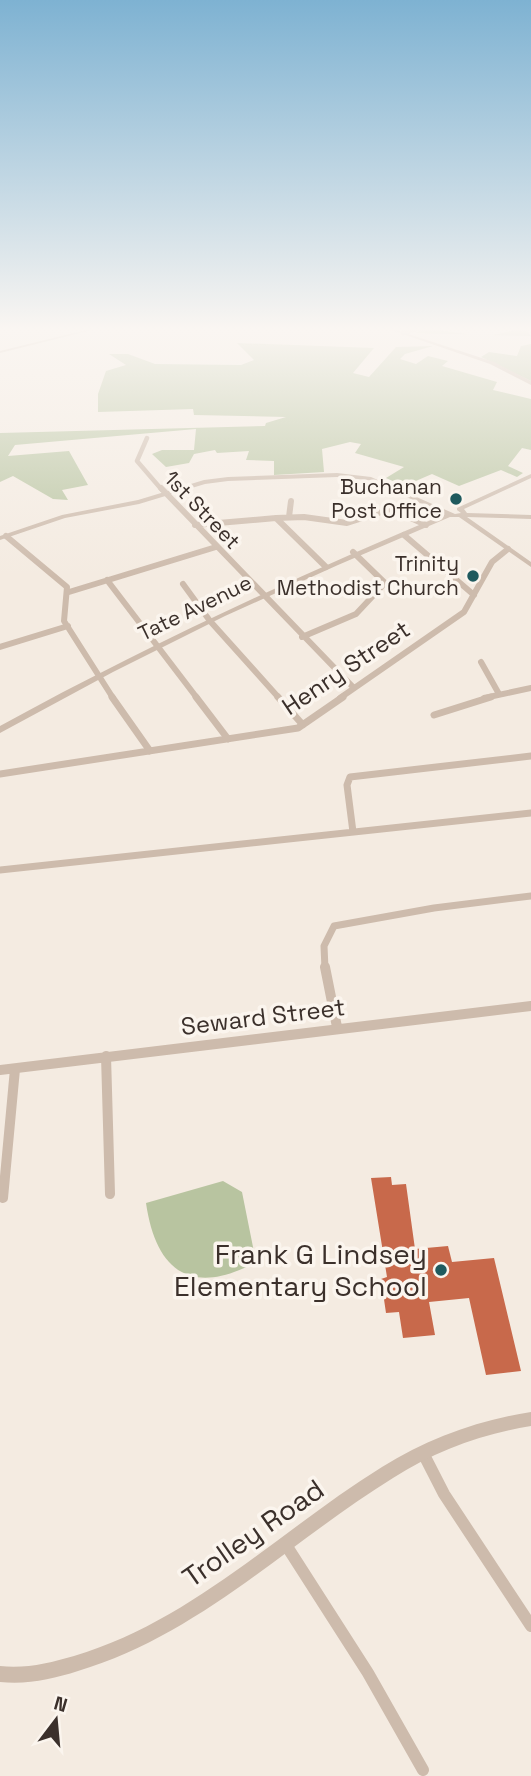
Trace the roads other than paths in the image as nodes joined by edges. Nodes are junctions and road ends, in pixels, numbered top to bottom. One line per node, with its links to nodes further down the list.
1 (147, 438): 3 (street, 1st Street)
2 (531, 476): 6 (street)
3 (165, 494): 5 (street); 10 (street, 1st Street); 13 (street)
4 (291, 501): 7 (street)
5 (450, 513): 6 (street); 11 (street, Tate Avenue)
6 (462, 513): 8 (street); 15 (street)
7 (289, 517): 9 (street); 11 (street)
8 (531, 517)
9 (276, 519): 10 (street); 18 (street)
10 (195, 525): 14 (street, 1st Street)
11 (426, 525): 12 (street, Tate Avenue)
12 (404, 535): 16 (street, Tate Avenue); 22 (street)
13 (3, 537): 21 (street)
14 (216, 547): 19 (street); 23 (street, 1st Street)
15 (508, 549): 17 (street); 22 (street, Henry Street)
16 (355, 553): 18 (street, Tate Avenue); 26 (street)
17 (531, 565)
18 (326, 568): 23 (street, Tate Avenue)
19 (107, 580): 21 (street); 27 (street)
20 (183, 584): 24 (street)
21 (69, 592): 25 (street)
22 (474, 594): 31 (street, Henry Street)
23 (263, 595): 24 (street, Tate Avenue); 26 (street, 1st Street)
24 (210, 621): 27 (street, Tate Avenue); 35 (street)
25 (68, 626): 28 (street); 30 (street)
26 (302, 637): 31 (street, 1st Street)
27 (156, 646): 30 (street, Tate Avenue); 37 (street)
28 (0, 647)
29 (481, 662): 33 (street)
30 (98, 677): 36 (street, Tate Avenue); 38 (street)
31 (353, 687): 35 (street, Henry Street)
32 (531, 688): 33 (street)
33 (499, 694): 34 (street)
34 (434, 715)
35 (303, 724): 37 (street, Henry Street)
36 (0, 730)
37 (229, 740): 38 (street, Henry Street)
38 (150, 751): 40 (street, Henry Street)
39 (531, 756): 42 (street)
40 (0, 774)
41 (531, 813): 42 (street)
42 (353, 832): 43 (street)
43 (0, 870)
44 (531, 896): 46 (street)
45 (531, 1006): 46 (street, Seward Street)
46 (337, 1027): 47 (street, Seward Street)
47 (106, 1056): 48 (street, Seward Street); 50 (street)
48 (15, 1069): 49 (street, Seward Street); 51 (street)
49 (0, 1070)
50 (110, 1194)
51 (3, 1198)
52 (531, 1419): 53 (street, Trolley Road)
53 (423, 1453): 54 (street, Trolley Road); 55 (street)
54 (285, 1545): 56 (street, Trolley Road); 57 (street)
55 (531, 1626)
56 (0, 1674)
57 (423, 1770)

